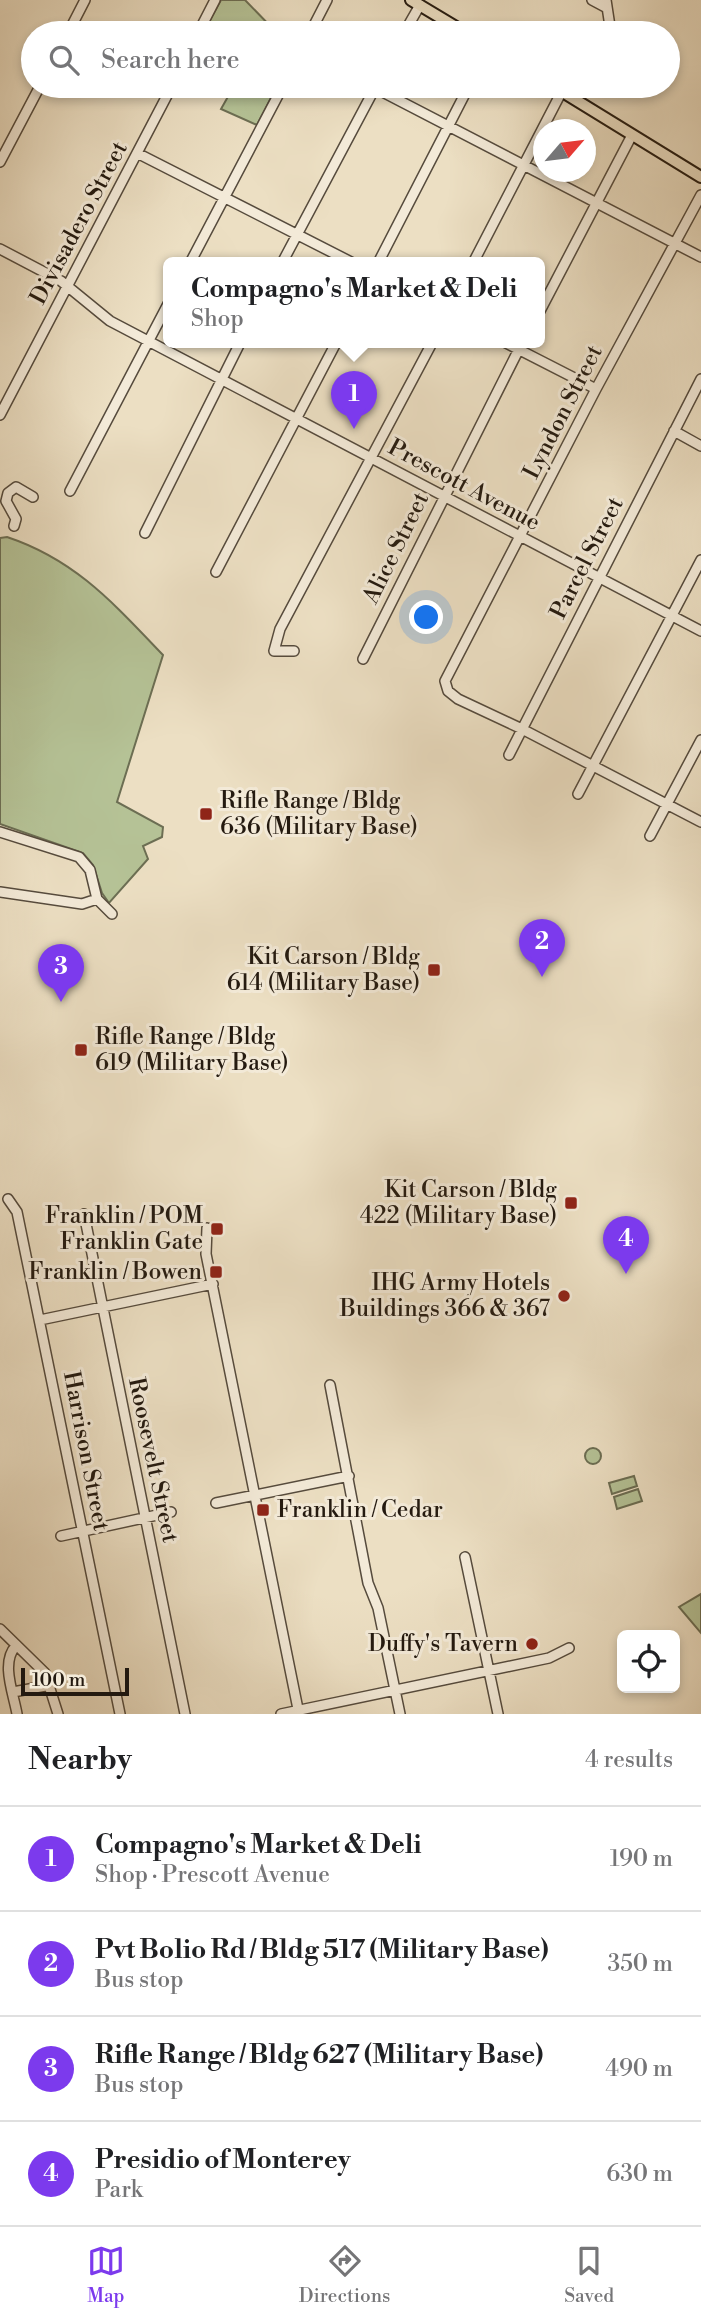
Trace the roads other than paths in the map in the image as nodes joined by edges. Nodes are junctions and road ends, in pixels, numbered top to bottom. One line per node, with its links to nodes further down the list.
1 (85, 0): 7 (street)
2 (215, 0): 8 (street)
3 (327, 0): 9 (street)
4 (593, 0): 6 (street)
5 (415, 3): 10 (street); 11 (main road)
6 (607, 4)
7 (74, 21)
8 (204, 21)
9 (316, 21)
10 (408, 21)
11 (446, 21)
12 (34, 98): 23 (street)
13 (166, 98): 22 (street, Divisadero Street)
14 (277, 98): 27 (street)
15 (368, 98): 29 (street)
16 (396, 98): 20 (street)
17 (462, 98): 20 (street)
18 (553, 98): 24 (street)
19 (573, 98): 21 (main road)
20 (447, 125): 24 (street); 35 (street)
21 (632, 135): 25 (main road); 28 (street)
22 (137, 153): 27 (street); 38 (street, Divisadero Street)
23 (0, 162)
24 (524, 163): 28 (street); 36 (street)
25 (701, 177)
26 (701, 195): 30 (street, Lyndon Street)
27 (225, 196): 29 (street); 32 (street)
28 (596, 203): 30 (street); 39 (street)
29 (299, 234): 33 (street); 34 (street)
30 (673, 242): 37 (street); 49 (street, Lyndon Street)
31 (0, 249): 38 (street, Prescott Avenue)
32 (193, 257)
33 (286, 257)
34 (342, 257)
35 (381, 257)
36 (477, 257)
37 (701, 257)
38 (67, 285): 41 (street, Prescott Avenue); 50 (street, Divisadero Street)
39 (545, 301)
40 (163, 315): 41 (street)
41 (149, 342): 48 (street, Prescott Avenue); 55 (street)
42 (238, 348): 48 (street)
43 (333, 348): 51 (street)
44 (429, 348): 54 (street)
45 (520, 348): 56 (street, Alice Street)
46 (523, 348): 49 (street)
47 (701, 379): 52 (street, Parcel Street)
48 (222, 381): 51 (street, Prescott Avenue); 59 (street)
49 (596, 389): 60 (street, Lyndon Street)
50 (0, 415)
51 (296, 419): 54 (street, Prescott Avenue); 62 (street)
52 (674, 431): 53 (street); 63 (street, Parcel Street)
53 (701, 446)
54 (370, 458): 56 (street, Prescott Avenue); 66 (street)
55 (71, 492)
56 (443, 496): 60 (street, Prescott Avenue); 67 (street, Alice Street)
57 (33, 497): 58 (street)
58 (14, 526)
59 (145, 533)
60 (520, 537): 63 (street, Prescott Avenue); 68 (street, Lyndon Street)
61 (701, 560): 64 (street)
62 (216, 572)
63 (599, 577): 64 (street, Prescott Avenue); 68 (street, Parcel Street)
64 (672, 616): 65 (street, Prescott Avenue); 71 (street)
65 (701, 631)
66 (294, 651)
67 (363, 659)
68 (522, 729): 70 (street, Parcel Street); 71 (street)
69 (701, 740): 73 (street)
70 (509, 755)
71 (594, 765): 72 (street); 73 (street)
72 (578, 794)
73 (667, 804): 74 (street); 76 (street)
74 (701, 822)
75 (0, 832): 78 (street)
76 (650, 836)
77 (0, 892): 78 (street)
78 (97, 899): 79 (street)
79 (111, 914)
80 (8, 1199): 85 (street, Harrison Street)
81 (83, 1214): 84 (street, Roosevelt Street)
82 (206, 1228): 83 (street)
83 (212, 1284): 84 (street); 88 (street)
84 (103, 1307): 85 (street); 91 (street, Roosevelt Street)
85 (40, 1320): 92 (street, Harrison Street)
86 (330, 1385): 87 (street)
87 (349, 1476): 88 (street); 100 (street)
88 (255, 1494): 89 (street); 102 (street)
89 (216, 1503)
90 (172, 1512): 91 (street)
91 (146, 1518): 92 (street); 106 (street, Roosevelt Street)
92 (82, 1531): 93 (street); 105 (street, Harrison Street)
93 (61, 1536)
94 (466, 1557): 98 (street)
95 (0, 1629): 96 (street)
96 (16, 1646): 99 (street); 101 (street)
97 (569, 1648): 98 (street)
98 (489, 1670): 100 (street); 109 (street)
99 (51, 1685): 101 (street); 104 (street)
100 (395, 1690): 102 (street); 108 (street)
101 (13, 1692): 103 (street)
102 (298, 1712): 107 (street)
103 (17, 1714)
104 (58, 1714)
105 (120, 1714)
106 (185, 1714)
107 (281, 1714)
108 (400, 1714)
109 (498, 1714)

